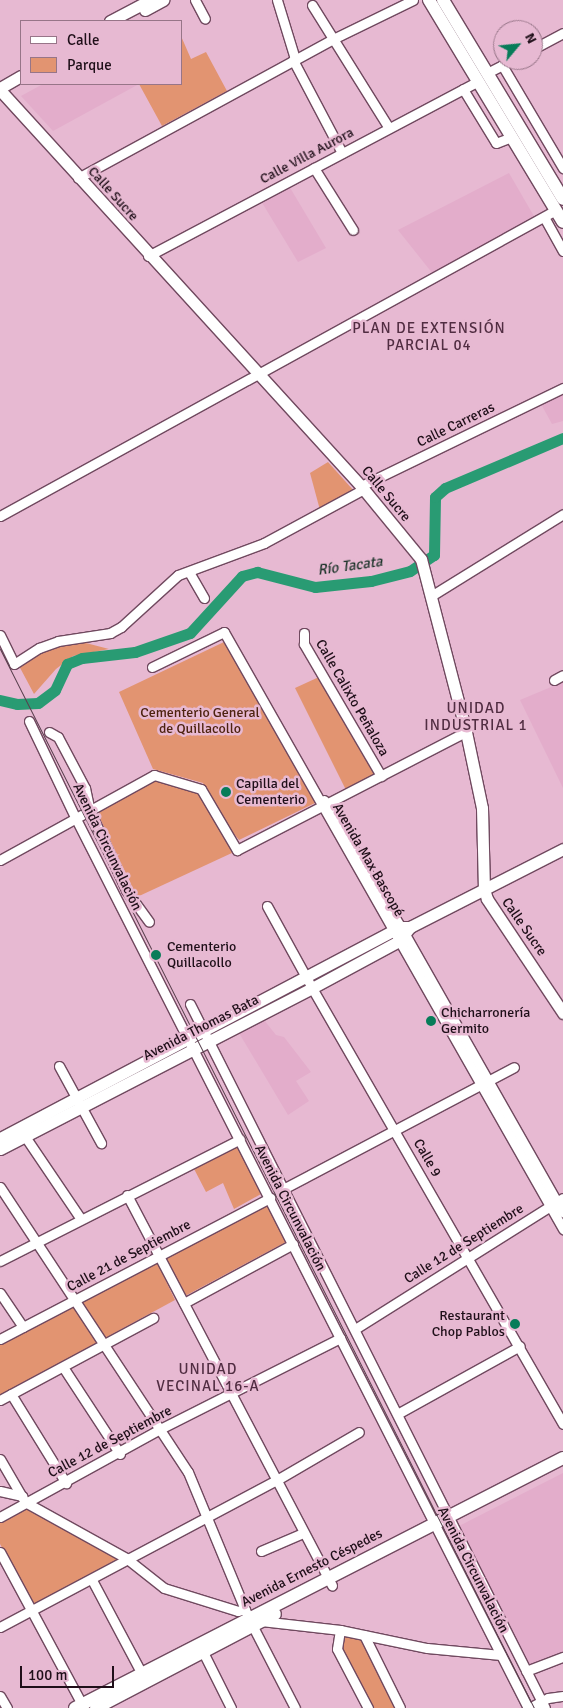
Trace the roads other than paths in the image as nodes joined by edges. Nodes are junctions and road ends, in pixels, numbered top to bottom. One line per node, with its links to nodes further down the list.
1 (150, 0): 10 (main road)
2 (163, 0): 11 (main road)
3 (195, 0): 9 (street)
4 (277, 0): 15 (street)
5 (413, 0): 13 (street)
6 (429, 0): 20 (highway)
7 (442, 0): 20 (highway)
8 (312, 4): 13 (street)
9 (205, 19)
10 (112, 20)
11 (126, 20)
12 (563, 33): 14 (street)
13 (333, 39): 15 (street); 24 (street)
14 (543, 44)
15 (294, 60): 26 (street); 29 (street)
16 (20, 69): 21 (main road)
17 (494, 70): 20 (street, Calle Villa Aurora)
18 (505, 70): 28 (street)
19 (20, 77): 22 (main road)
20 (482, 77): 23 (street, Calle Villa Aurora); 25 (highway); 30 (highway)
21 (0, 80)
22 (0, 89): 29 (main road, Calle Sucre)
23 (463, 90): 24 (street, Calle Villa Aurora); 25 (street)
24 (389, 128): 26 (street, Calle Villa Aurora)
25 (512, 137): 31 (highway)
26 (342, 153): 27 (street, Calle Villa Aurora)
27 (314, 168): 34 (street); 36 (street, Calle Villa Aurora)
28 (563, 168)
29 (78, 178): 36 (main road, Calle Sucre)
30 (563, 198)
31 (556, 210): 32 (street); 33 (highway)
32 (544, 217): 35 (street); 37 (street)
33 (563, 222)
34 (352, 230)
35 (563, 251)
36 (148, 256): 37 (main road, Calle Sucre)
37 (259, 375): 39 (main road, Calle Sucre); 41 (street)
38 (563, 388): 39 (street, Calle Carreras)
39 (362, 488): 42 (street, Calle Carreras); 43 (main road, Calle Sucre)
40 (563, 514): 43 (street)
41 (0, 516)
42 (189, 572): 44 (street); 46 (street, Calle Carreras)
43 (431, 596): 52 (main road, Calle Sucre)
44 (204, 598)
45 (304, 633): 53 (street, Calle Calixto Peñaloza)
46 (0, 635)
47 (152, 668): 54 (street, Avenida Max Bascopé)
48 (563, 675): 49 (street)
49 (554, 680)
50 (29, 720): 56 (street, Avenida Circunvalación)
51 (49, 732): 55 (street, Avenida Circunvalación)
52 (466, 732): 53 (street); 59 (main road, Calle Sucre)
53 (381, 776): 54 (street)
54 (325, 805): 55 (street); 62 (street, Avenida Max Bascopé)
55 (90, 811): 56 (street); 61 (street, Avenida Circunvalación)
56 (75, 817): 58 (street); 67 (street, Avenida Circunvalación)
57 (563, 849): 59 (main road, Avenida Thomas Bata)
58 (0, 860)
59 (484, 890): 62 (main road, Avenida Thomas Bata); 65 (main road, Calle Sucre)
60 (267, 906): 63 (street, Calle 9)
61 (150, 922)
62 (402, 932): 63 (main road, Avenida Thomas Bata); 70 (street, Avenida Max Bascopé)
63 (309, 984): 66 (main road, Avenida Thomas Bata); 72 (street, Calle 9)
64 (190, 1004): 66 (street, Avenida Circunvalación)
65 (563, 1013)
66 (205, 1037): 67 (main road, Avenida Thomas Bata); 79 (street, Avenida Circunvalación)
67 (190, 1044): 71 (main road, Avenida Thomas Bata); 75 (street, Avenida Circunvalación)
68 (59, 1066): 71 (street)
69 (514, 1067): 70 (street)
70 (483, 1083): 72 (street); 82 (street, Avenida Max Bascopé)
71 (79, 1102): 73 (main road, Avenida Thomas Bata); 76 (street)
72 (395, 1130): 79 (street); 89 (street, Calle 9)
73 (21, 1132): 74 (main road, Avenida Thomas Bata); 77 (main road, Avenida Thomas Bata); 84 (street)
74 (0, 1138)
75 (240, 1139): 80 (street); 81 (street, Avenida Circunvalación)
76 (101, 1142)
77 (0, 1149)
78 (0, 1187): 86 (street)
79 (283, 1189): 96 (street, Avenida Circunvalación)
80 (127, 1195): 84 (street); 88 (street)
81 (270, 1198): 87 (street, Avenida Circunvalación); 88 (street, Calle 21 de Septiembre)
82 (557, 1202): 83 (street, Avenida Max Bascopé); 85 (street, Avenida Max Bascopé); 89 (street, Calle 12 de Septiembre)
83 (563, 1212)
84 (81, 1219): 86 (street)
85 (563, 1229)
86 (37, 1242): 90 (street); 92 (street)
87 (293, 1244): 93 (street); 97 (street, Avenida Circunvalación)
88 (158, 1256): 92 (street, Calle 21 de Septiembre); 93 (street)
89 (470, 1258): 96 (street, Calle 12 de Septiembre); 100 (street, Calle 9)
90 (0, 1261)
91 (0, 1293): 95 (street)
92 (75, 1300): 95 (street, Calle 21 de Septiembre); 99 (street)
93 (184, 1303): 103 (street)
94 (153, 1318): 99 (street)
95 (23, 1327): 98 (street, Calle 21 de Septiembre)
96 (355, 1329): 105 (street, Avenida Circunvalación)
97 (340, 1338): 103 (street, Calle 12 de Septiembre); 120 (street, Avenida Circunvalación)
98 (0, 1339)
99 (104, 1345): 101 (street); 107 (street)
100 (520, 1346): 105 (street); 106 (street, Calle 9)
101 (63, 1367): 102 (street); 109 (street)
102 (11, 1394): 104 (street); 114 (street)
103 (230, 1396): 107 (street, Calle 12 de Septiembre); 113 (street)
104 (0, 1400)
105 (399, 1413): 119 (street, Avenida Circunvalación)
106 (563, 1424)
107 (160, 1430): 109 (street, Calle 12 de Septiembre); 117 (street)
108 (359, 1432): 113 (street)
109 (120, 1454): 114 (street, Calle 12 de Septiembre)
110 (563, 1458): 119 (highway, Avenida Ernesto Céspedes)
111 (0, 1459): 116 (street)
112 (563, 1466): 119 (highway, Avenida Ernesto Céspedes)
113 (276, 1481): 117 (street); 121 (street)
114 (66, 1483): 116 (street, Calle 12 de Septiembre)
115 (0, 1491): 116 (street)
116 (23, 1499): 118 (street, Calle 12 de Septiembre); 124 (street)
117 (206, 1516): 124 (street); 128 (street)
118 (0, 1517)
119 (450, 1519): 120 (highway, Avenida Ernesto Céspedes); 135 (street, Avenida Circunvalación)
120 (435, 1527): 126 (highway, Avenida Ernesto Céspedes); 133 (street, Avenida Circunvalación)
121 (303, 1532): 122 (street); 126 (street)
122 (260, 1551)
123 (0, 1552): 127 (street)
124 (126, 1558): 125 (street); 128 (street)
125 (92, 1580): 127 (street); 136 (street)
126 (330, 1583): 128 (highway, Avenida Ernesto Céspedes)
127 (32, 1612): 129 (street); 140 (street)
128 (252, 1618): 130 (street); 132 (highway, Avenida Ernesto Céspedes); 144 (street)
129 (0, 1628)
130 (340, 1630): 131 (street); 145 (street)
131 (364, 1635): 133 (street); 146 (street)
132 (200, 1648): 136 (highway, Avenida Ernesto Céspedes); 142 (highway, Avenida Ernesto Céspedes); 143 (street)
133 (501, 1655): 147 (street, Avenida Circunvalación)
134 (563, 1657): 135 (street)
135 (526, 1671): 139 (street, Avenida Circunvalación)
136 (142, 1674): 140 (highway, Avenida Ernesto Céspedes)
137 (0, 1696): 141 (street)
138 (563, 1696): 139 (street)
139 (543, 1705): 147 (street)
140 (80, 1707)
141 (7, 1708)
142 (96, 1708)
143 (231, 1708)
144 (295, 1708)
145 (368, 1708)
146 (400, 1708)
147 (528, 1708)

